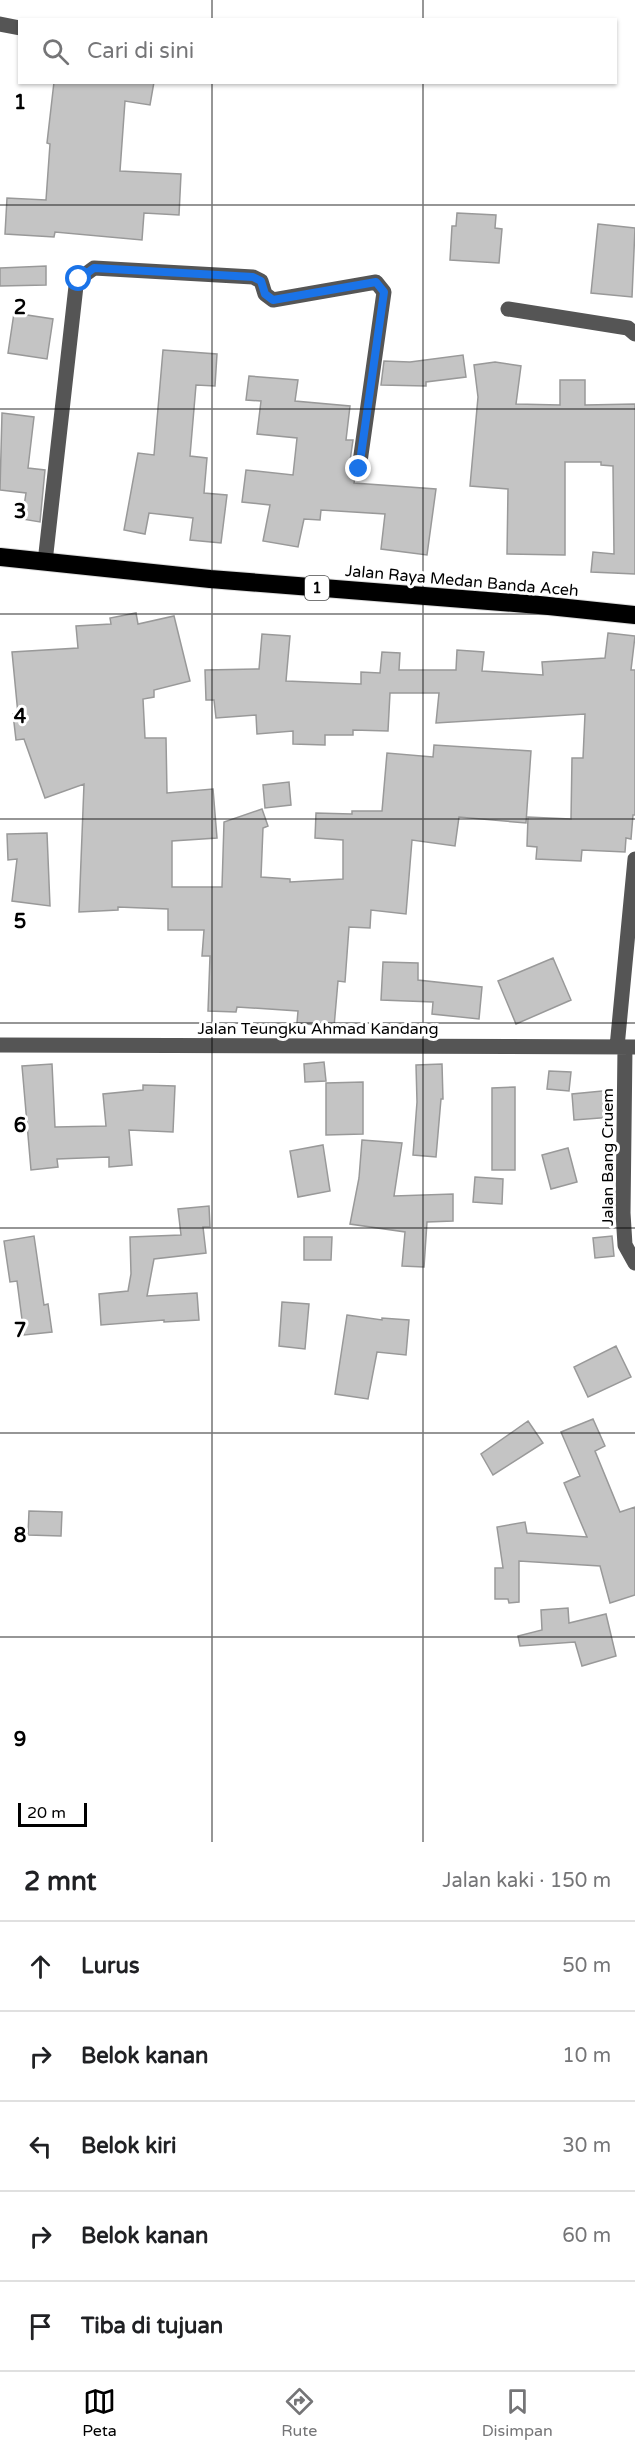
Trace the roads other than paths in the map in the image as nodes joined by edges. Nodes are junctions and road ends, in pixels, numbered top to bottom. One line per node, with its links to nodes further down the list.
1 (0, 24): 2 (street)
2 (18, 28)
3 (508, 309): 4 (street)
4 (635, 334)
5 (359, 469): 7 (street)
6 (0, 557): 7 (highway, Jalan Raya Medan Banda Aceh / 1)
7 (45, 562): 8 (highway, Jalan Raya Medan Banda Aceh / 1)
8 (635, 615)
9 (635, 859): 11 (street, Jalan Bang Cruem)
10 (0, 1045): 11 (street, Jalan Teungku Ahmad Kandang)
11 (626, 1047): 12 (street, Jalan Bang Cruem)
12 (635, 1263)

